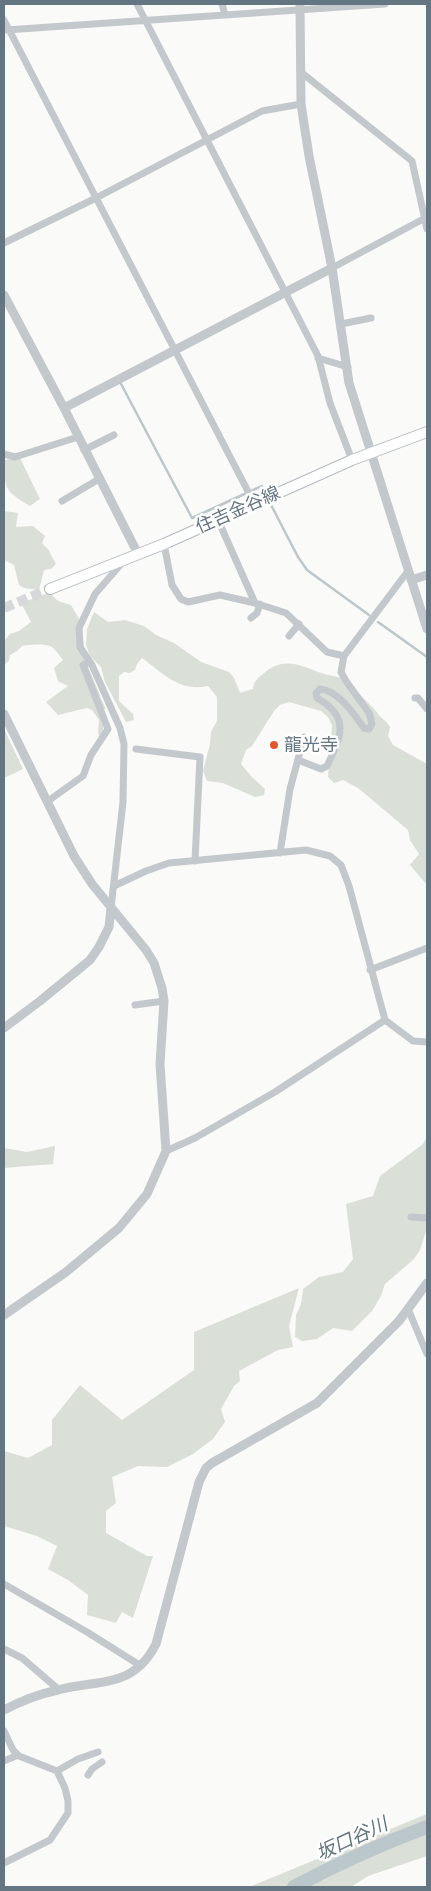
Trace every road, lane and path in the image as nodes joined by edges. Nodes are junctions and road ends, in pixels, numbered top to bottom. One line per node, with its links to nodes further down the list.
1 (137, 4): 8 (street)
2 (222, 4): 6 (street)
3 (385, 4): 5 (street)
4 (300, 6): 5 (street); 6 (street); 10 (street)
5 (337, 6)
6 (225, 15): 8 (street)
7 (4, 20): 9 (street)
8 (146, 21): 9 (street); 12 (street)
9 (6, 30): 13 (street)
10 (302, 73): 11 (street); 14 (street)
11 (301, 104): 12 (street); 17 (street)
12 (206, 140): 13 (street); 18 (street)
13 (96, 198): 16 (street); 22 (street)
14 (426, 217): 15 (street); 17 (street)
15 (427, 230)
16 (4, 243)
17 (332, 268): 18 (street); 21 (street)
18 (285, 293): 22 (street); 23 (street)
19 (5, 301): 25 (street)
20 (371, 318): 21 (street)
21 (342, 324): 24 (street)
22 (174, 350): 25 (street); 34 (street)
23 (318, 358): 24 (street); 32 (street)
24 (348, 366): 30 (street)
25 (64, 408): 28 (street)
26 (427, 432): 30 (main road, 住吉金谷線)
27 (114, 435): 29 (street)
28 (78, 437): 29 (street); 31 (street)
29 (84, 450): 33 (street)
30 (372, 452): 32 (main road, 住吉金谷線); 40 (street)
31 (4, 454)
32 (352, 460): 34 (main road, 住吉金谷線)
33 (99, 478): 35 (street); 38 (street)
34 (260, 499): 36 (main road, 住吉金谷線)
35 (62, 501)
36 (218, 520): 37 (main road, 住吉金谷線); 44 (street)
37 (164, 544): 38 (main road, 住吉金谷線); 44 (street)
38 (138, 554): 39 (main road, 住吉金谷線)
39 (126, 559): 43 (main road, 住吉金谷線); 50 (street)
40 (408, 571): 42 (street); 49 (street)
41 (427, 575): 42 (street)
42 (411, 580): 47 (street)
43 (50, 589)
44 (257, 603): 45 (street); 46 (street)
45 (252, 618)
46 (299, 624): 48 (street); 49 (street)
47 (427, 629)
48 (289, 636)
49 (344, 656): 56 (street)
50 (90, 662): 59 (street); 62 (street)
51 (415, 698): 52 (street)
52 (427, 709)
53 (4, 714): 59 (street)
54 (304, 737): 58 (street)
55 (323, 744): 56 (street)
56 (336, 747): 58 (street)
57 (136, 749): 61 (street)
58 (298, 760): 60 (street)
59 (48, 800): 63 (street)
60 (280, 853): 61 (street); 65 (street)
61 (195, 861): 62 (street)
62 (114, 886): 63 (street)
63 (111, 908): 66 (street); 69 (street)
64 (427, 948): 65 (street)
65 (370, 970): 68 (street)
66 (164, 1001): 67 (street); 71 (street)
67 (135, 1005)
68 (385, 1020): 70 (street); 71 (street)
69 (4, 1028)
70 (427, 1042)
71 (166, 1151): 76 (street)
72 (411, 1217): 73 (street)
73 (427, 1218)
74 (427, 1282): 75 (street)
75 (408, 1310): 77 (street); 80 (street)
76 (4, 1315)
77 (427, 1354)
78 (4, 1584): 80 (street)
79 (4, 1649): 81 (street)
80 (141, 1666): 81 (street)
81 (58, 1690): 82 (street)
82 (4, 1710)
83 (4, 1731): 85 (street)
84 (98, 1752): 88 (street)
85 (18, 1755): 86 (street); 88 (street)
86 (4, 1761)
87 (102, 1762): 89 (street)
88 (57, 1771): 90 (street)
89 (88, 1775)
90 (4, 1863)

